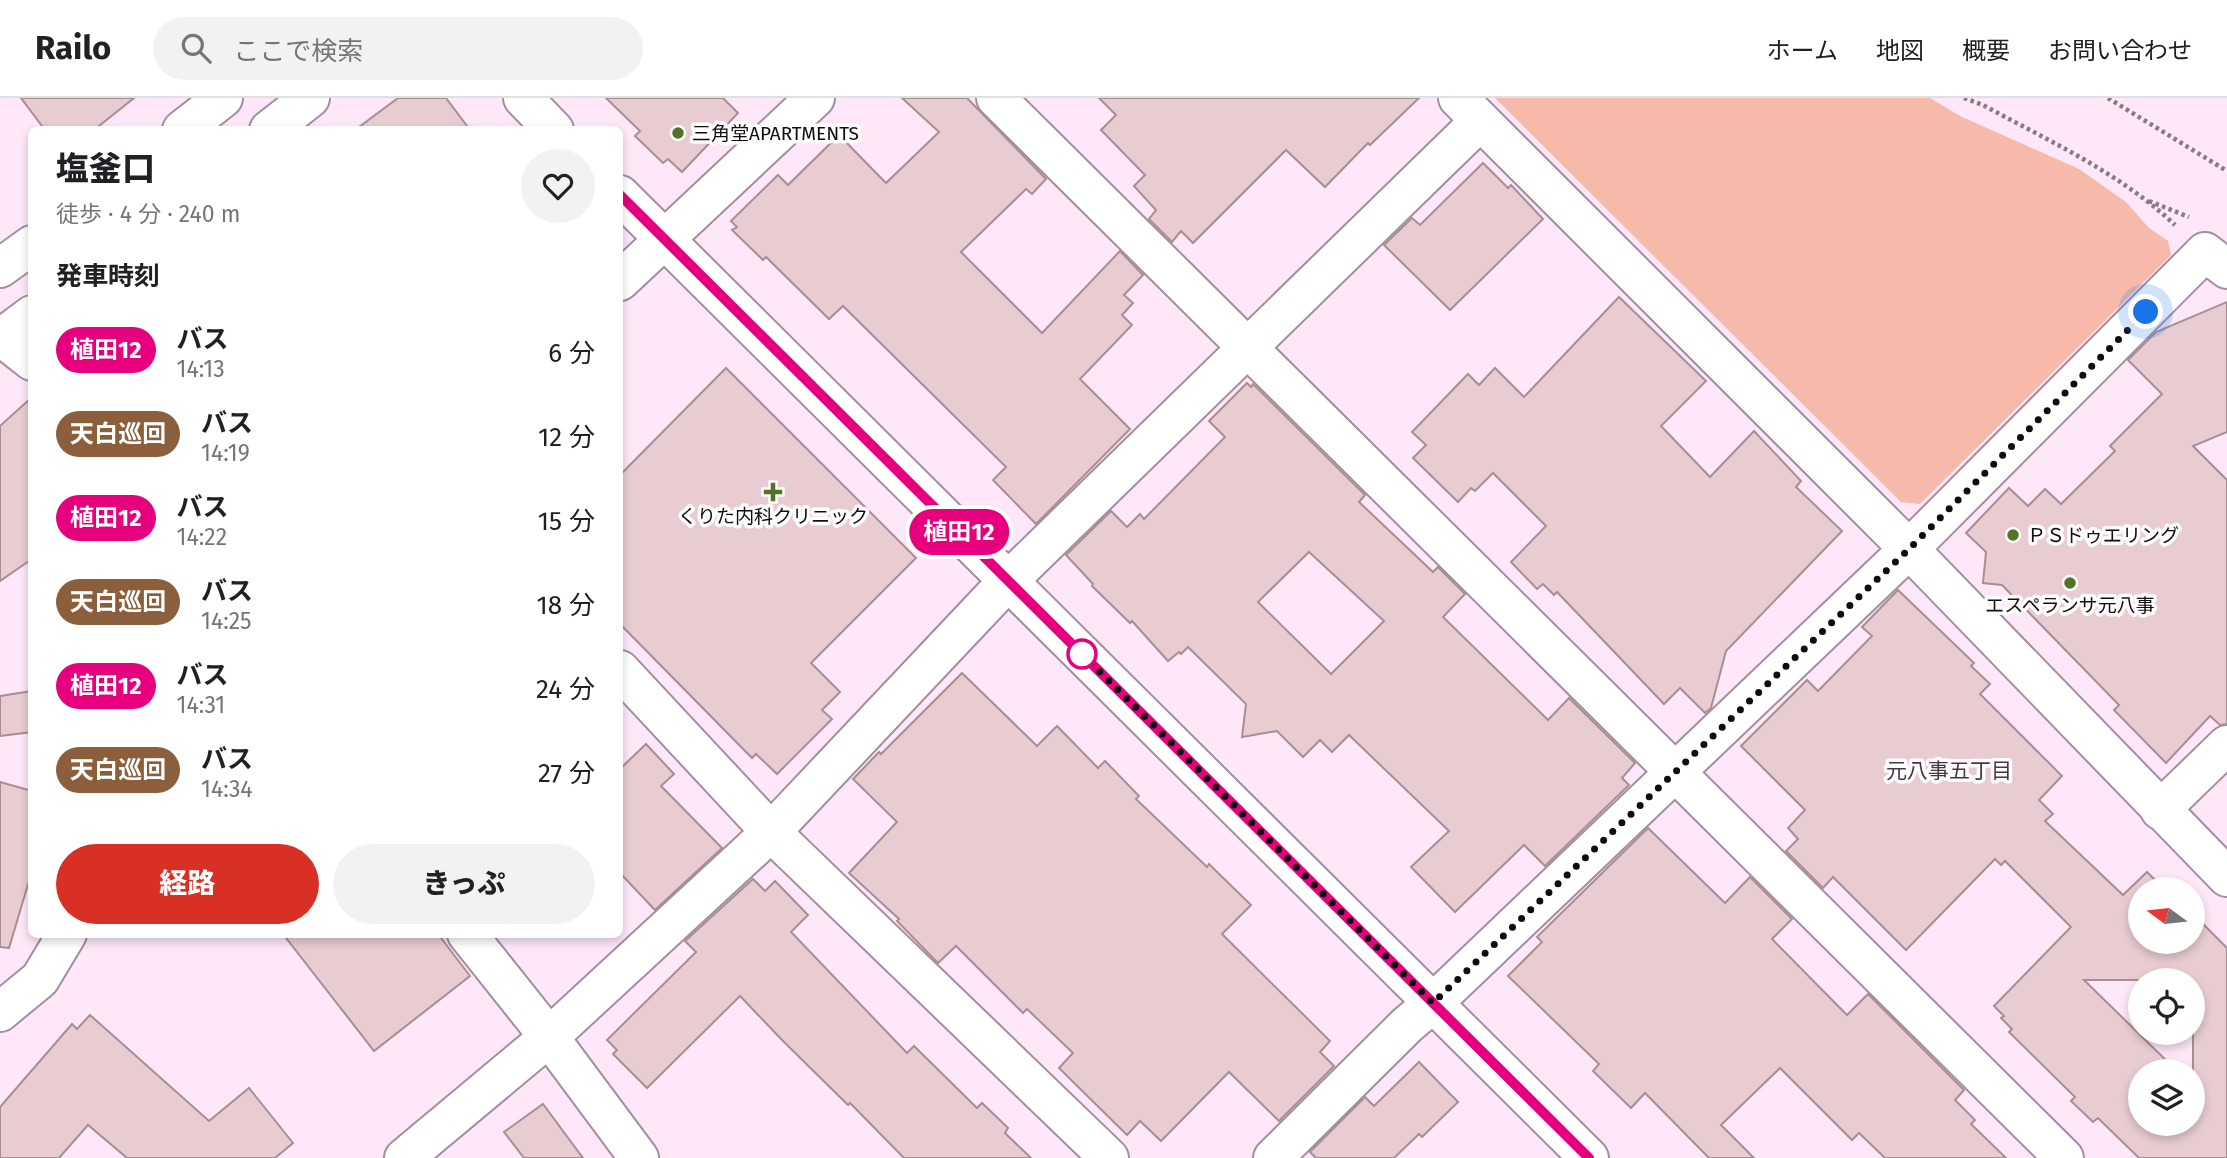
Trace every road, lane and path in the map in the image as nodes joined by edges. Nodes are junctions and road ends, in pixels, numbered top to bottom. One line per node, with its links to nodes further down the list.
1 (223, 98): 9 (main road)
2 (310, 98): 10 (main road)
3 (523, 98): 11 (main road)
4 (815, 98): 14 (main road)
5 (996, 98): 20 (main road)
6 (1964, 98): 16 (path)
7 (2108, 98): 12 (path)
8 (1469, 110): 20 (main road); 22 (main road)
9 (187, 126)
10 (274, 126)
11 (550, 126)
12 (2227, 171)
13 (623, 198): 14 (main road)
14 (664, 240): 18 (main road); 23 (main road)
15 (28, 248): 17 (main road)
16 (2216, 261): 22 (main road)
17 (0, 268)
18 (623, 278)
19 (9, 332): 21 (main road)
20 (1247, 348): 23 (main road); 26 (main road)
21 (28, 356)
22 (1909, 549): 26 (main road); 27 (main road)
23 (1007, 581): 28 (main road); 32 (main road)
24 (623, 673): 28 (main road)
25 (2227, 745): 27 (main road)
26 (1675, 772): 32 (main road); 40 (main road)
27 (2160, 810): 29 (main road)
28 (771, 832): 34 (main road); 37 (main road)
29 (2227, 877)
30 (65, 938): 33 (main road)
31 (470, 938): 34 (main road)
32 (1433, 1003): 38 (main road); 39 (main road)
33 (0, 1012)
34 (549, 1037): 35 (main road); 36 (main road)
35 (404, 1158)
36 (639, 1158)
37 (1109, 1158)
38 (1273, 1158)
39 (1589, 1158)
40 (2064, 1158)

